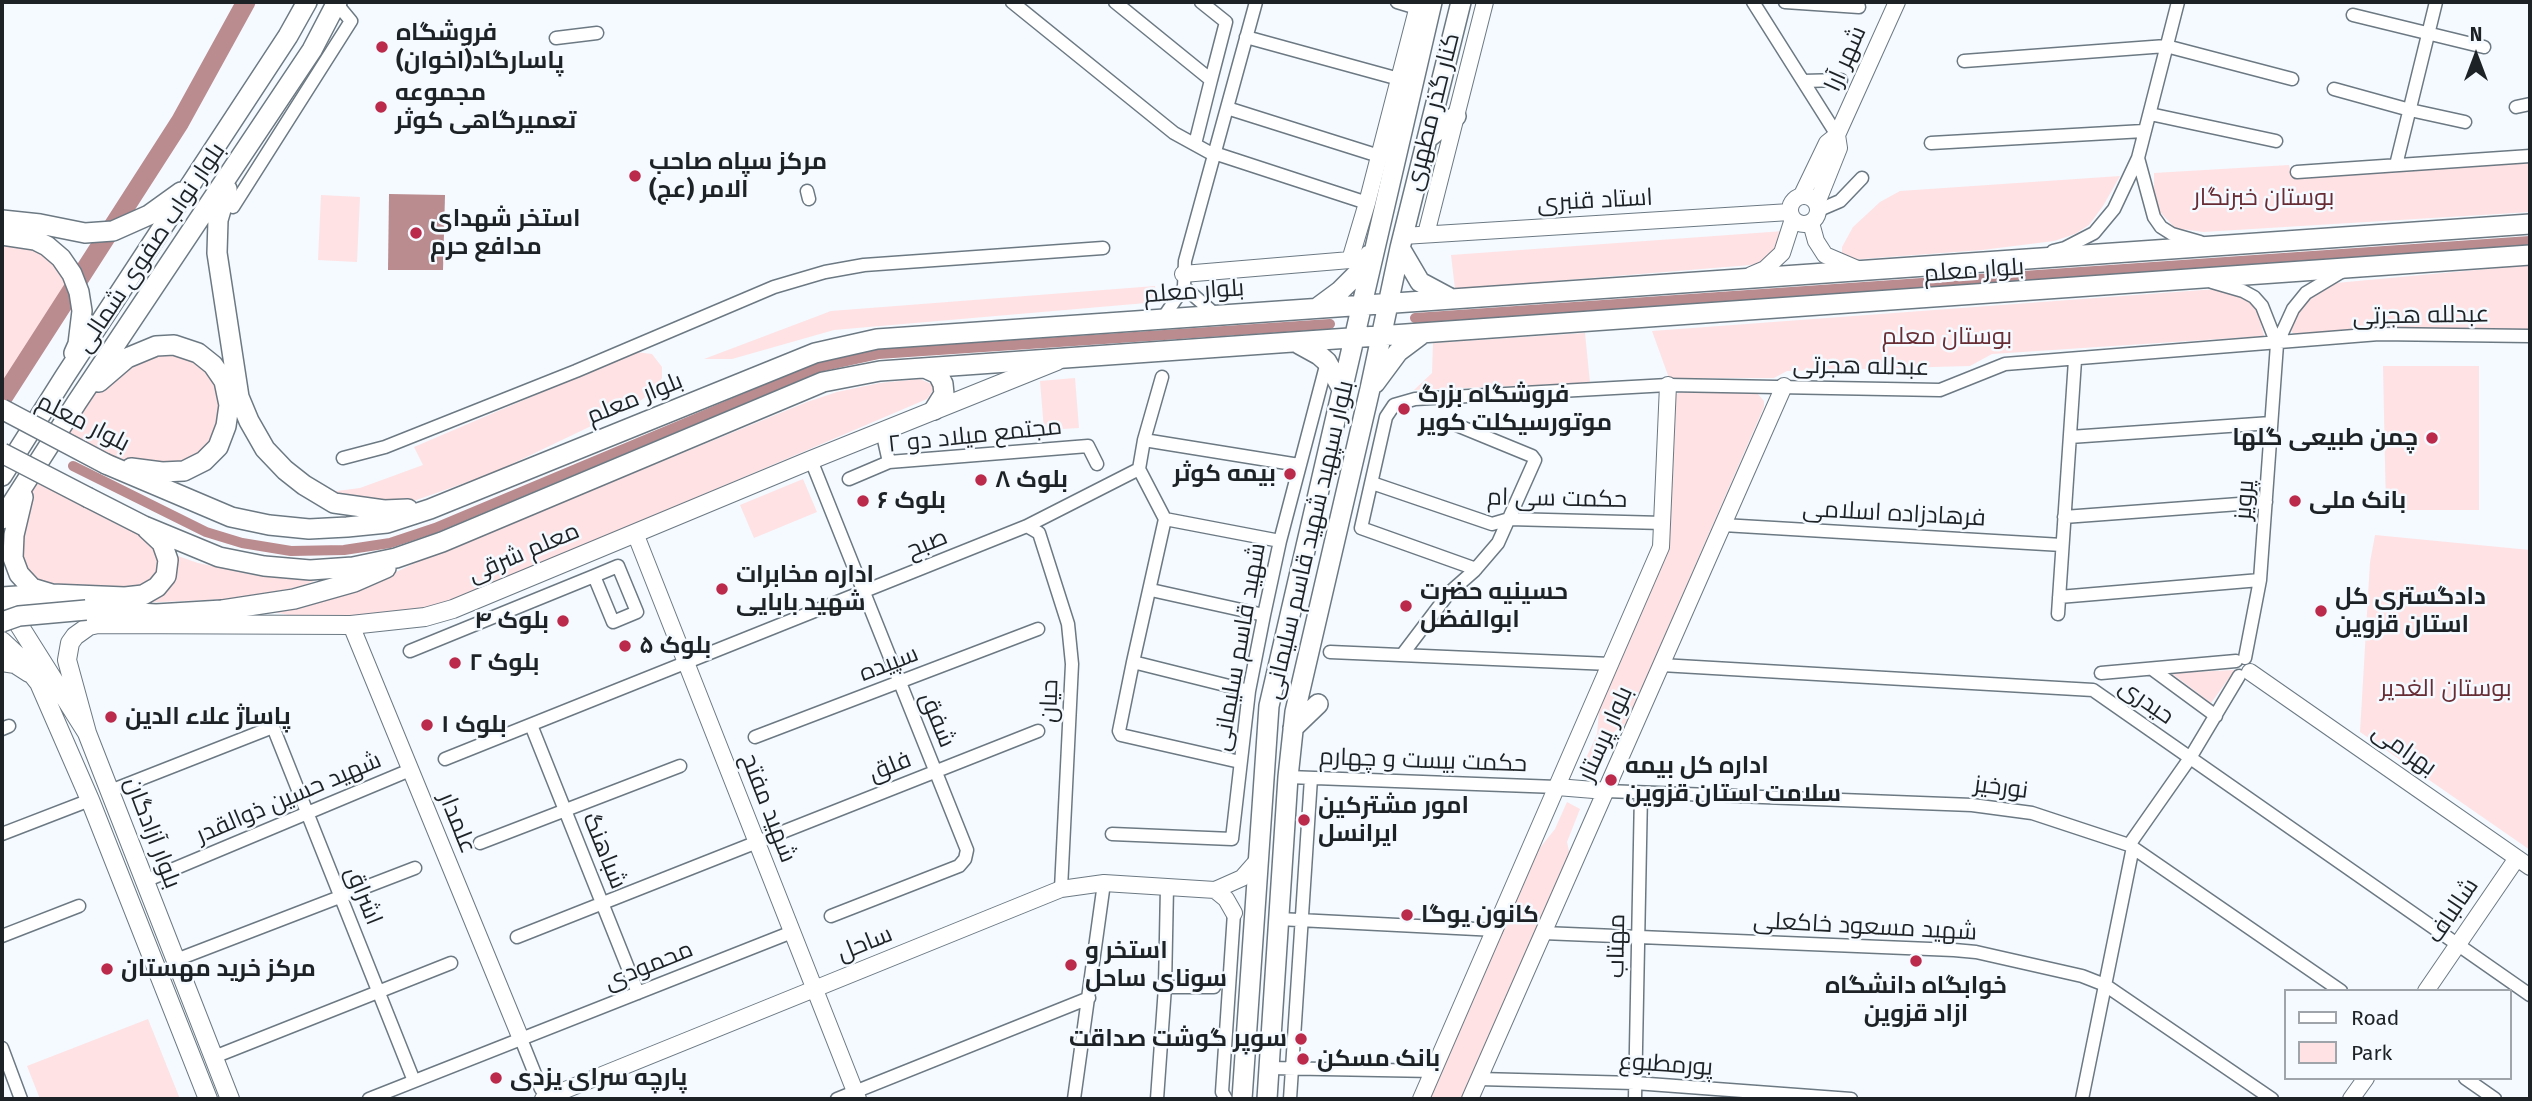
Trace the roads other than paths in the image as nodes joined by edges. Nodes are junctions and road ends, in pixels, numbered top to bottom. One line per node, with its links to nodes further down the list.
1 (307, 2): 52 (main road, بلوار نواب صفوی شمالی)
2 (1115, 2): 27 (street)
3 (1201, 2): 27 (street)
4 (1256, 2): 20 (street)
5 (1397, 2): 15 (street)
6 (1461, 2): 40 (main road, بلوار سپهبد شهید قاسم سلیمانی)
7 (1485, 2): 36 (street, کنار گذر مطهری)
8 (1753, 2): 29 (street)
9 (1785, 2): 16 (street)
10 (1897, 2): 39 (street, شهر آرا)
11 (2178, 2): 22 (street)
12 (2436, 2): 18 (street)
13 (337, 3): 44 (main road, بلوار نواب صفوی شمالی); 54 (street)
14 (1018, 4): 42 (street)
15 (1423, 4): 25 (street); 49 (main road, بلوار سپهبد شهید قاسم سلیمانی)
16 (1859, 7)
17 (2353, 15): 18 (street)
18 (2429, 32): 23 (street); 34 (street)
19 (597, 33): 21 (street)
20 (1246, 37): 25 (street); 33 (street)
21 (556, 38)
22 (2166, 46): 24 (street); 26 (street); 35 (street)
23 (2484, 47)
24 (1965, 61)
25 (1399, 79): 49 (street)
26 (2292, 79)
27 (1211, 80): 42 (street)
28 (1841, 80): 29 (street)
29 (1803, 81): 39 (street)
30 (2334, 89): 34 (street)
31 (2530, 104): 32 (street)
32 (2516, 107)
33 (1227, 108): 45 (street); 49 (street)
34 (2410, 110): 37 (street); 48 (street)
35 (2150, 114): 38 (street); 41 (street)
36 (1456, 116): 40 (main road); 59 (street, کنار گذر مطهری)
37 (2465, 122)
38 (2144, 131): 43 (street); 47 (street)
39 (1836, 135): 55 (street, شهر آرا)
40 (1428, 138): 62 (main road, بلوار سپهبد شهید قاسم سلیمانی)
41 (2276, 141)
42 (1195, 144): 45 (street)
43 (1931, 144)
44 (243, 154): 97 (main road, بلوار نواب صفوی شمالی); 118 (main road)
45 (1214, 154): 53 (street); 72 (street)
46 (2530, 156): 48 (street)
47 (2138, 158): 64 (street); 67 (street)
48 (2396, 164): 50 (street)
49 (1382, 167): 53 (street); 63 (main road, بلوار سپهبد شهید قاسم سلیمانی)
50 (2297, 172)
51 (1862, 178): 55 (street)
52 (191, 185): 61 (main road); 91 (main road, بلوار نواب صفوی شمالی)
53 (1367, 203): 72 (street)
54 (233, 207)
55 (1812, 208): 56 (street); 56 (street, شهر آرا); 68 (street)
56 (1791, 216): 59 (street, استاد قنبری); 70 (street, شهر آرا)
57 (2, 220): 61 (main road)
58 (2530, 224): 64 (main road, بلوار معلم)
59 (1426, 234): 62 (street, استاد قنبری)
60 (2, 235): 61 (main road)
61 (52, 237): 91 (main road)
62 (1401, 242): 73 (main road); 75 (main road, بلوار سپهبد شهید قاسم سلیمانی)
63 (1376, 244): 76 (main road, بلوار سپهبد شهید قاسم سلیمانی); 77 (main road)
64 (2214, 246): 67 (main road, بلوار معلم)
65 (1103, 247): 106 (street)
66 (2530, 256): 69 (main road, بلوار معلم)
67 (2025, 259): 68 (main road, بلوار معلم)
68 (1862, 270): 70 (main road, بلوار معلم)
69 (2345, 270): 71 (main road, بلوار معلم); 86 (street, پرویز)
70 (1744, 278): 73 (main road, بلوار معلم)
71 (2197, 280): 80 (main road, بلوار معلم); 86 (street, پرویز)
72 (1183, 281): 78 (street); 79 (street)
73 (1452, 299): 74 (main road, بلوار معلم)
74 (1418, 301): 75 (main road, بلوار معلم); 80 (main road)
75 (1388, 303): 76 (main road, بلوار معلم); 82 (main road, بلوار سپهبد شهید قاسم سلیمانی)
76 (1361, 305): 77 (main road, بلوار معلم); 83 (main road, بلوار سپهبد شهید قاسم سلیمانی)
77 (1324, 308): 78 (main road, بلوار معلم); 84 (main road)
78 (1216, 315): 79 (main road, بلوار معلم)
79 (1163, 318): 118 (main road, بلوار معلم)
80 (1422, 334): 82 (main road, بلوار معلم); 96 (main road)
81 (2530, 336): 86 (street, عبدلله هجرتی)
82 (1381, 337): 83 (main road, بلوار معلم); 96 (main road, بلوار سپهبد شهید قاسم سلیمانی)
83 (1353, 339): 84 (main road, بلوار معلم); 95 (main road, بلوار سپهبد شهید قاسم سلیمانی)
84 (1326, 341): 85 (main road, بلوار معلم)
85 (1298, 344): 87 (main road); 89 (main road)
86 (2277, 344): 88 (street, عبدلله هجرتی); 100 (street, پرویز)
87 (1063, 358): 90 (main road); 99 (main road, معلم شرقی)
88 (2076, 360): 94 (street, عبدلله هجرتی); 103 (street)
89 (1327, 362): 95 (main road); 111 (street, شهید قاسم سلیمانی)
90 (925, 368): 99 (main road); 129 (main road)
91 (65, 376): 113 (main road, بلوار نواب صفوی شمالی)
92 (1162, 377): 104 (street)
93 (1668, 386): 94 (street, عبدلله هجرتی); 115 (street, عبدلله هجرتی); 123 (street, بلوار پرستار)
94 (1784, 386): 124 (street, بلوار پرستار)
95 (1342, 389): 185 (main road, بلوار سپهبد شهید قاسم سلیمانی)
96 (1370, 389): 165 (main road, بلوار سپهبد شهید قاسم سلیمانی)
97 (77, 402): 109 (main road); 116 (main road, بلوار نواب صفوی شمالی)
98 (2, 409): 109 (main road, بلوار معلم, bridge)
99 (934, 410): 102 (main road, معلم شرقی)
100 (2271, 423): 103 (street); 117 (street, پرویز)
101 (1454, 424): 122 (street)
102 (882, 431): 107 (main road, معلم شرقی); 108 (street)
103 (2070, 437): 119 (street)
104 (1144, 440): 111 (street); 112 (street)
105 (2, 453): 125 (main road, bridge)
106 (343, 458)
107 (811, 460): 127 (main road, معلم شرقی); 136 (street, شفق)
108 (889, 463): 110 (street, مجتمع میلاد دو ۲); 114 (street, مجتمع میلاد دو ۲)
109 (106, 464): 118 (main road, بلوار معلم)
110 (1097, 464)
111 (1300, 465): 128 (street, شهید قاسم سلیمانی)
112 (1139, 469): 121 (street); 126 (street, صبح)
113 (2, 476)
114 (849, 479)
115 (1372, 482): 122 (street, حکمت سی ام); 132 (street, عبدلله هجرتی)
116 (26, 483): 120 (main road, بلوار نواب صفوی شمالی); 130 (main road); 137 (main road)
117 (2266, 502): 119 (street); 134 (street, پرویز)
118 (430, 509)
119 (2064, 517): 131 (street)
120 (2, 519)
121 (1165, 519): 128 (street); 135 (street)
122 (1509, 519): 123 (street, حکمت سی ام); 132 (street)
123 (1663, 523): 154 (street, بلوار پرستار)
124 (1723, 525): 131 (street, فرهادزاده اسلامی); 155 (street, بلوار پرستار)
125 (144, 526): 129 (main road); 137 (main road)
126 (1027, 526): 136 (street, صبح); 197 (street, حیان)
127 (635, 533): 140 (main road, معلم شرقی); 153 (street, شهید مفتح)
128 (1279, 541): 142 (street, شهید قاسم سلیمانی)
129 (442, 542): 144 (main road, bridge)
130 (2, 544)
131 (2063, 545): 139 (street)
132 (1476, 569): 150 (street)
133 (594, 576): 143 (street)
134 (2260, 580): 139 (street); 156 (street, پرویز)
135 (1151, 590): 142 (street); 152 (street)
136 (864, 592): 153 (street, صبح); 159 (street, شفق)
137 (52, 594): 138 (main road)
138 (2, 597): 167 (main road, بلوار آزادگان)
139 (2059, 597): 141 (street)
140 (478, 599): 143 (street); 145 (main road, معلم شرقی)
141 (2058, 614)
142 (1264, 615): 161 (street, شهید قاسم سلیمانی)
143 (486, 620): 148 (street)
144 (2, 622)
145 (351, 625): 167 (main road, معلم شرقی); 173 (street, علمدار)
146 (1038, 629): 159 (street, سپیده)
147 (2, 641): 160 (main road, بلوار آزادگان)
148 (410, 651)
149 (1330, 652): 150 (street)
150 (1402, 655): 154 (street)
151 (2, 662): 160 (main road)
152 (1133, 662): 161 (street); 171 (street)
153 (687, 663): 164 (street, صبح); 188 (street, شهید مفتح)
154 (1610, 664): 177 (street, بلوار پرستار)
155 (1661, 665): 169 (street, حیدری); 179 (street, بلوار پرستار)
156 (2243, 667): 157 (street); 163 (street, پرویز); 192 (street, بهرامی)
157 (2152, 669): 158 (street); 163 (street)
158 (2101, 673)
159 (900, 682): 168 (street, سپیده); 174 (street, شفق)
160 (39, 683): 181 (main road, بلوار آزادگان)
161 (1249, 691): 171 (street, شهید قاسم سلیمانی)
162 (1318, 704): 165 (main road)
163 (2216, 716): 169 (street, پرویز)
164 (531, 725): 170 (street, صبح); 182 (street, شباهنگ)
165 (1293, 728): 175 (main road, بلوار سپهبد شهید قاسم سلیمانی)
166 (1038, 731): 174 (street, فلق)
167 (87, 733): 178 (main road, بلوار آزادگان)
168 (755, 737)
169 (2190, 758): 190 (street, پرویز); 212 (street, حیدری)
170 (445, 759)
171 (1240, 762): 184 (street, شهید قاسم سلیمانی)
172 (680, 766): 182 (street)
173 (410, 770): 183 (street, شهید حسین ذوالقدر); 225 (street, علمدار)
174 (935, 772): 188 (street, فلق); 203 (street, شفق)
175 (1288, 777): 176 (street, حکمت بیست و چهارم); 204 (main road, بلوار سپهبد شهید قاسم سلیمانی)
176 (1311, 778): 177 (street, حکمت بیست و چهارم); 205 (street)
177 (1558, 787): 179 (street); 206 (street, بلوار پرستار)
178 (110, 791): 183 (street, اشراق); 194 (main road, بلوار آزادگان)
179 (1606, 791): 180 (street, نورخیز); 208 (street, بلوار پرستار)
180 (1641, 793): 190 (street, نورخیز); 209 (street, مهتاب)
181 (90, 800): 186 (street); 239 (main road, بلوار آزادگان)
182 (565, 810): 189 (street); 200 (street, شباهنگ)
183 (307, 813): 194 (street, شهید حسین ذوالقدر); 199 (street, اشراق)
184 (1235, 819): 185 (street); 187 (street, شهید قاسم سلیمانی)
185 (1259, 821): 191 (main road, بلوار سپهبد شهید قاسم سلیمانی)
186 (2, 834)
187 (1112, 834)
188 (757, 842): 200 (street, فلق); 207 (street, شهید مفتح)
189 (480, 843)
190 (2131, 846): 215 (street, پرویز); 219 (street, نورخیز)
191 (1257, 861): 198 (street); 246 (main road, بلوار سپهبد شهید قاسم سلیمانی)
192 (2524, 862): 212 (street, شالباف)
193 (415, 868): 199 (street)
194 (145, 881): 213 (main road, بلوار آزادگان)
195 (1104, 883): 196 (street, ساحل); 197 (street, ساحل); 224 (street)
196 (1167, 887): 198 (street, ساحل); 216 (street)
197 (1061, 889): 218 (street, ساحل)
198 (1215, 890): 202 (street)
199 (341, 897): 213 (street); 221 (street, اشراق)
200 (603, 903): 211 (street, فلق); 222 (street, شباهنگ)
201 (79, 906): 210 (street)
202 (1234, 913): 245 (street)
203 (831, 916)
204 (1279, 919): 205 (street); 228 (main road, بلوار سپهبد شهید قاسم سلیمانی)
205 (1302, 920): 206 (street); 229 (street)
206 (1496, 930): 230 (street, بلوار پرستار)
207 (792, 932): 218 (street, شهید مفتح); 222 (street, محمودی)
208 (1543, 933): 209 (street, شهید مسعود خاکعلی); 231 (street, بلوار پرستار)
209 (1638, 935): 215 (street, شهید مسعود خاکعلی); 235 (street, مهتاب)
210 (2, 936)
211 (517, 937)
212 (2458, 944): 220 (street, شالباف); 223 (street, حیدری)
213 (176, 960): 227 (main road, بلوار آزادگان)
214 (451, 963): 221 (street)
215 (2105, 985): 253 (street, پرویز); 254 (street, شهید مسعود خاکعلی)
216 (1165, 987): 217 (street); 244 (street)
217 (1214, 988)
218 (815, 989): 236 (street, ساحل); 237 (street, شهید مفتح)
219 (2337, 989)
220 (2427, 989)
221 (379, 992): 227 (street); 234 (street, اشراق)
222 (638, 992): 225 (street, محمودی)
223 (2530, 995)
224 (1089, 998): 237 (street); 243 (street)
225 (521, 1039): 234 (street, محمودی); 236 (street)
226 (2, 1048): 238 (street)
227 (214, 1057): 240 (main road, بلوار آزادگان)
228 (1269, 1068): 229 (street); 247 (main road, بلوار سپهبد شهید قاسم سلیمانی)
229 (1293, 1069): 230 (street); 248 (street)
230 (1434, 1072): 249 (street, بلوار پرستار)
231 (1479, 1079): 235 (street, پورمطبوع); 250 (street, بلوار پرستار)
232 (2365, 1080): 255 (street)
233 (2468, 1080): 256 (street)
234 (414, 1081): 241 (street, محمودی)
235 (1635, 1083): 251 (street, مهتاب); 252 (street, پورمطبوع)
236 (550, 1095)
237 (856, 1096): 242 (street)
238 (21, 1099)
239 (208, 1099)
240 (230, 1099)
241 (369, 1099)
242 (837, 1099)
243 (1074, 1099)
244 (1157, 1099)
245 (1226, 1099)
246 (1242, 1099)
247 (1267, 1099)
248 (1290, 1099)
249 (1422, 1099)
250 (1470, 1099)
251 (1635, 1099)
252 (1851, 1099)
253 (2082, 1099)
254 (2272, 1099)
255 (2351, 1099)
256 (2495, 1099)

